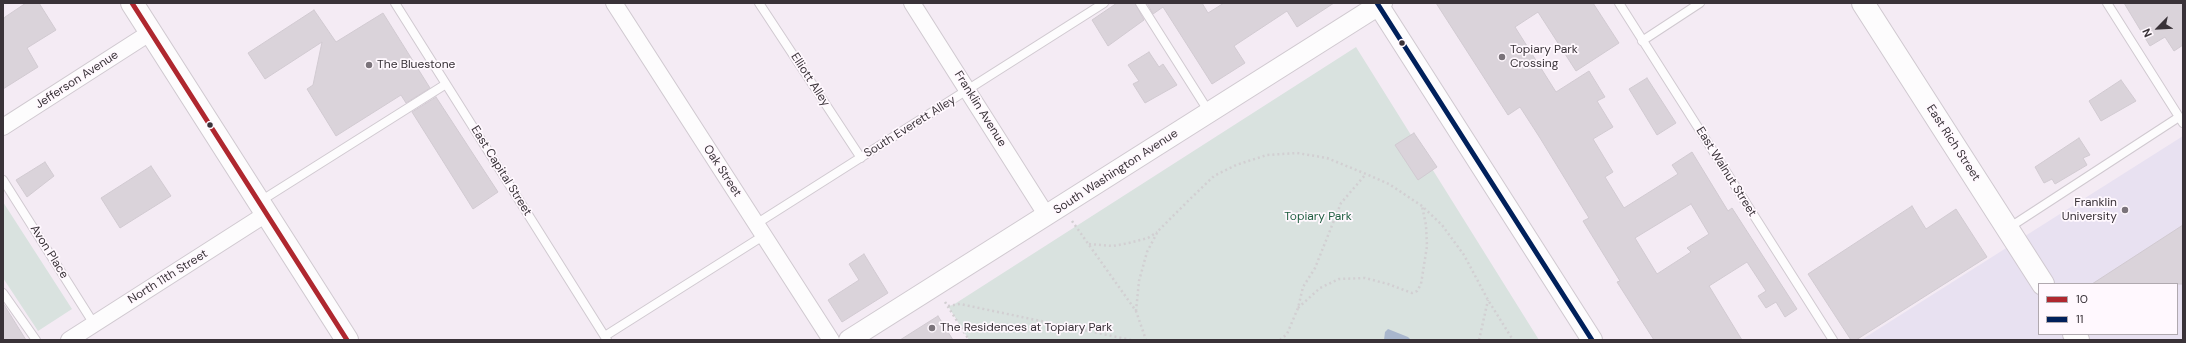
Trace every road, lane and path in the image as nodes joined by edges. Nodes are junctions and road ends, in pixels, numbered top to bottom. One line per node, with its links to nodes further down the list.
1 (132, 3): 13 (main road)
2 (395, 3): 15 (lane, East Capital Street)
3 (614, 3): 27 (street, Oak Street)
4 (759, 3): 20 (lane, Elliott Alley)
5 (912, 3): 16 (street, Franklin Avenue)
6 (1104, 3): 16 (lane, South Everett Alley)
7 (1140, 3): 17 (lane)
8 (1619, 3): 14 (lane, East Walnut Street)
9 (1700, 3): 14 (lane)
10 (1864, 3): 26 (main road, East Rich Street)
11 (2107, 3): 18 (lane)
12 (1379, 4): 17 (street, South Washington Avenue); 50 (street)
13 (151, 32): 19 (street, Jefferson Avenue); 24 (main road)
14 (1642, 41): 51 (lane, East Walnut Street)
15 (446, 84): 24 (lane); 38 (lane, East Capital Street)
16 (967, 90): 20 (lane, South Everett Alley); 25 (street, Franklin Avenue)
17 (1209, 112): 25 (street, South Washington Avenue)
18 (2181, 120): 26 (lane)
19 (3, 127)
20 (861, 158): 27 (lane, South Everett Alley)
21 (1366, 174): 23 (path); 28 (path); 35 (path)
22 (3, 180): 37 (lane, Avon Place)
23 (1422, 206): 33 (path); 35 (path)
24 (263, 208): 37 (street, North 11th Street); 41 (main road)
25 (1055, 211): 29 (path); 31 (street, South Washington Avenue)
26 (2007, 229): 30 (main road, East Rich Street)
27 (760, 230): 38 (lane, South Everett Alley); 42 (street, Oak Street)
28 (1158, 231): 29 (path); 36 (path)
29 (1088, 244): 36 (path)
30 (2041, 283)
31 (935, 287): 34 (path); 43 (street, South Washington Avenue)
32 (3, 293): 39 (lane)
33 (1488, 300): 48 (path); 49 (path)
34 (948, 306): 44 (path); 45 (path)
35 (1298, 308): 47 (path)
36 (1136, 312): 46 (path)
37 (94, 324): 40 (street, North 11th Street)
38 (606, 338)
39 (36, 340)
40 (69, 340)
41 (347, 340)
42 (831, 340)
43 (849, 340)
44 (969, 340)
45 (1132, 340)
46 (1146, 340)
47 (1280, 340)
48 (1479, 340)
49 (1513, 340)
50 (1592, 340)
51 (1833, 340)

